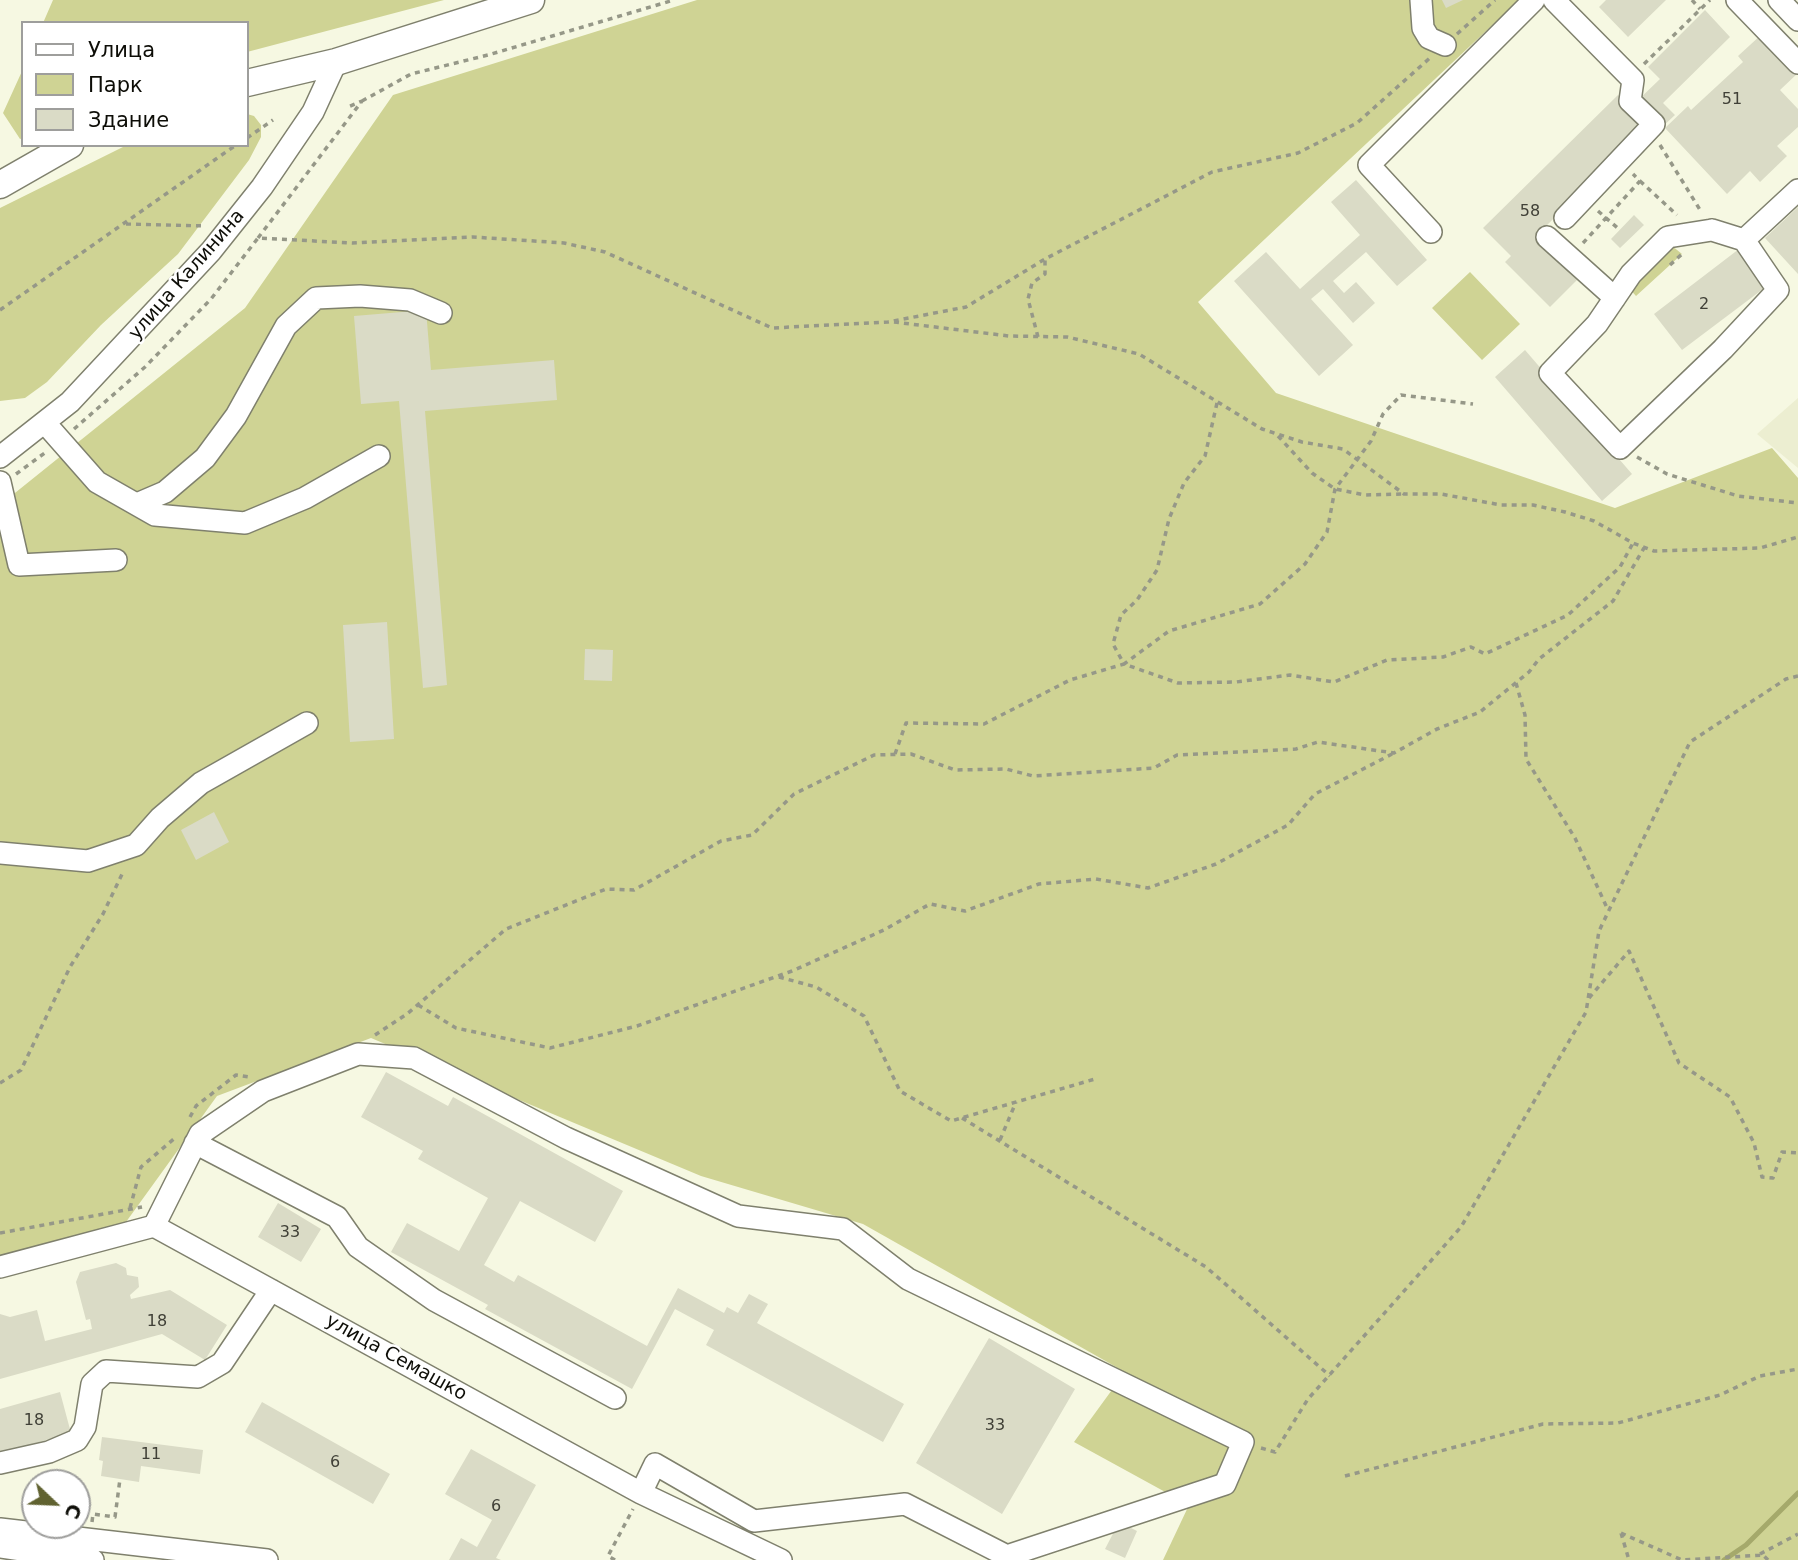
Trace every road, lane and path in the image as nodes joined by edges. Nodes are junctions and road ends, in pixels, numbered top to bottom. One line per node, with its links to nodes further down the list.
1 (531, 0): 14 (main road)
2 (674, 0): 18 (path)
3 (1421, 0): 13 (street)
4 (1495, 0): 13 (path)
5 (1534, 0): 35 (street)
6 (1555, 0): 16 (street)
7 (1692, 0): 11 (path)
8 (1710, 0): 11 (path)
9 (1737, 0): 15 (street)
10 (1779, 0): 12 (street)
11 (1700, 9): 16 (path)
12 (1798, 20)
13 (1445, 45): 41 (path)
14 (336, 62): 17 (main road); 50 (street, улица Калинина)
15 (1798, 63)
16 (1633, 80): 21 (street)
17 (248, 83)
18 (362, 101): 19 (path); 38 (path)
19 (348, 107)
20 (272, 120): 22 (path)
21 (1650, 129): 30 (street); 37 (path)
22 (248, 137)
23 (66, 147): 27 (main road)
24 (233, 147): 32 (path)
25 (1625, 167): 26 (path)
26 (1640, 181): 31 (path); 37 (path)
27 (0, 185)
28 (1798, 190): 39 (street)
29 (1591, 205): 31 (path)
30 (1565, 218)
31 (1606, 218): 34 (path); 40 (path)
32 (124, 224): 33 (path); 45 (path)
33 (211, 226)
34 (1620, 230)
35 (1431, 232)
36 (1547, 237): 40 (street)
37 (1700, 237): 39 (street); 42 (path); 44 (street)
38 (258, 238)
39 (1744, 240): 43 (street)
40 (1570, 257): 44 (street)
41 (1045, 259): 47 (path); 47 (path)
42 (1664, 271)
43 (1788, 288): 53 (street)
44 (1615, 298): 53 (street)
45 (0, 310)
46 (441, 313): 60 (street)
47 (1038, 337): 48 (path)
48 (1217, 403): 51 (path); 65 (path)
49 (1473, 404): 55 (path)
50 (45, 422): 52 (street, улица Калинина); 60 (street)
51 (1277, 434): 55 (path); 57 (path)
52 (5, 445)
53 (1620, 448): 59 (path)
54 (379, 456): 60 (street)
55 (1356, 459): 57 (path); 58 (path)
56 (0, 482): 64 (street)
57 (1335, 489): 58 (path); 65 (path)
58 (1405, 494): 62 (path)
59 (1798, 503)
60 (137, 505)
61 (1798, 537): 63 (path)
62 (1633, 543): 63 (path); 65 (path)
63 (1644, 548): 67 (path)
64 (116, 559)
65 (1124, 664): 70 (path)
66 (1798, 676): 73 (path)
67 (1516, 683): 69 (path); 73 (path)
68 (307, 723): 71 (street)
69 (1394, 753): 70 (path); 74 (path)
70 (895, 754): 76 (path)
71 (136, 845): 72 (street); 80 (path)
72 (0, 853)
73 (1609, 912): 75 (path)
74 (777, 976): 76 (path); 82 (path)
75 (1588, 999): 86 (path); 93 (path)
76 (418, 1005): 77 (path)
77 (371, 1038)
78 (250, 1077): 83 (path)
79 (1095, 1079): 81 (path)
80 (0, 1083)
81 (1016, 1102): 82 (path); 85 (path)
82 (962, 1118): 85 (path)
83 (186, 1124)
84 (188, 1138): 87 (path); 88 (street); 94 (street); 95 (street)
85 (1000, 1140): 93 (path)
86 (1798, 1153)
87 (130, 1208): 88 (path); 89 (path)
88 (158, 1218): 90 (street); 91 (street, улица Семашко)
89 (0, 1233)
90 (0, 1267)
91 (271, 1290): 96 (street); 99 (street, улица Семашко)
92 (1798, 1369): 97 (path)
93 (1330, 1376): 95 (path)
94 (615, 1398)
95 (1243, 1442): 99 (street)
96 (0, 1463)
97 (1345, 1476)
98 (120, 1479): 100 (path)
99 (641, 1493): 108 (path); 109 (street, улица Семашко)
100 (116, 1508)
101 (0, 1529): 105 (street)
102 (1798, 1534): 104 (path)
103 (0, 1547): 107 (street)
104 (1758, 1555): 106 (path); 111 (path)
105 (261, 1559)
106 (1712, 1559): 110 (path)
107 (93, 1560)
108 (615, 1560)
109 (781, 1560)
110 (1629, 1560)
111 (1768, 1560)

